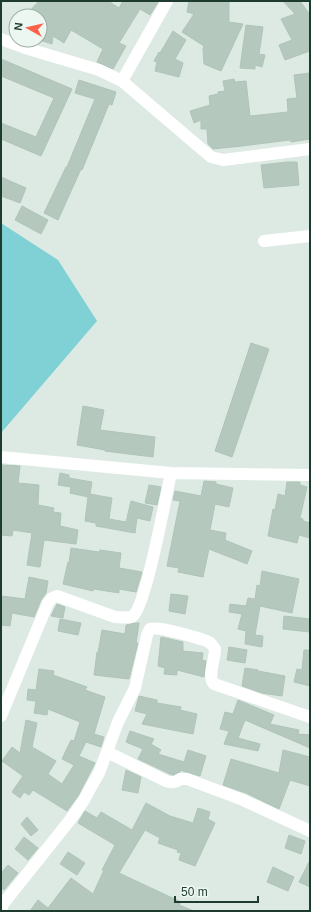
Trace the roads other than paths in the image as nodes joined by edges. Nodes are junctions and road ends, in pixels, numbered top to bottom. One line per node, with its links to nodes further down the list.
1 (167, 1): 3 (street)
2 (1, 39): 3 (street)
3 (122, 80): 4 (street)
4 (310, 149)
5 (310, 236): 6 (street)
6 (264, 241)
7 (1, 458): 8 (street)
8 (171, 473): 9 (street); 10 (street)
9 (310, 475)
10 (1, 716)
11 (310, 717): 12 (street)
12 (107, 752): 13 (street); 14 (street)
13 (310, 831)
14 (1, 911)

